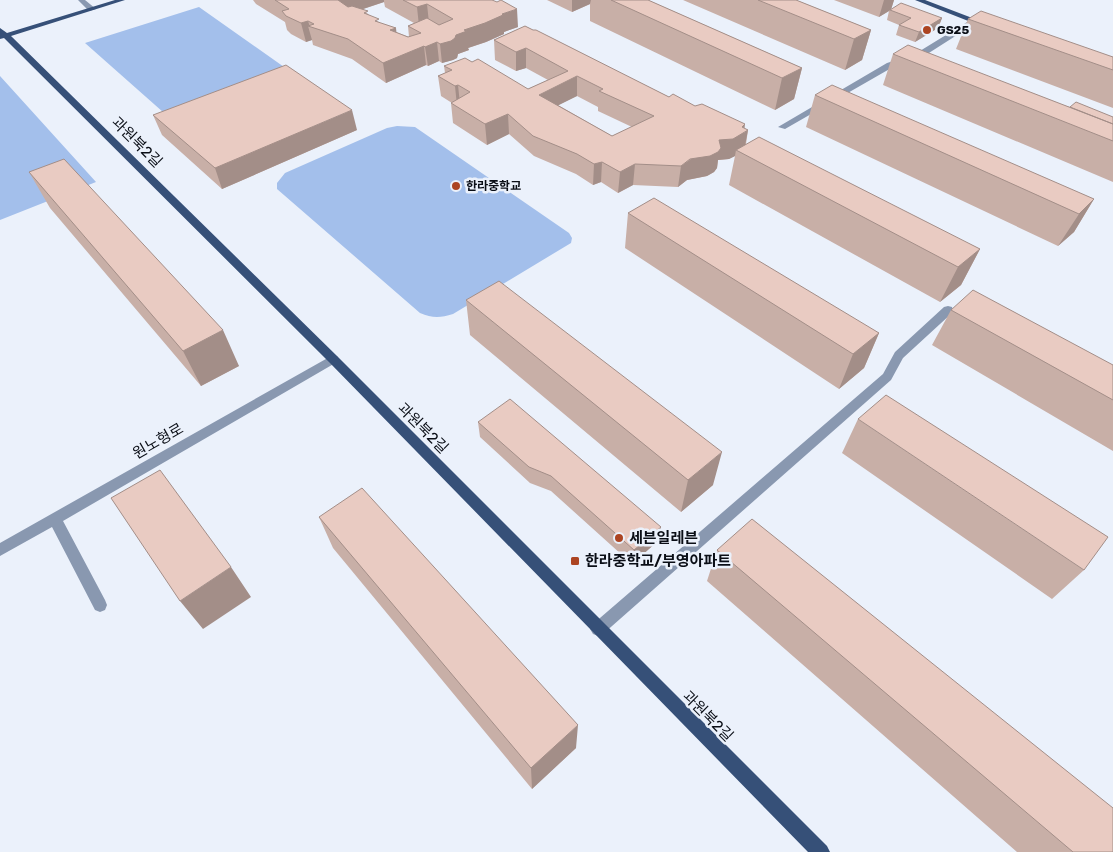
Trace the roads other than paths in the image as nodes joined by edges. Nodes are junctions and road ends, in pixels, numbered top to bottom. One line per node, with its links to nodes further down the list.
1 (81, 0): 4 (street)
2 (122, 0): 4 (main road)
3 (918, 0): 5 (main road)
4 (92, 9): 7 (main road)
5 (975, 21): 6 (main road); 8 (street)
6 (994, 27)
7 (2, 34): 10 (main road, 과원북2길)
8 (782, 127)
9 (948, 310): 14 (street)
10 (333, 360): 11 (street, 원노형로); 14 (main road, 과원북2길)
11 (55, 519): 12 (street, 원노형로); 13 (street)
12 (0, 550)
13 (100, 605)
14 (598, 629): 15 (main road, 과원북2길)
15 (821, 852)

